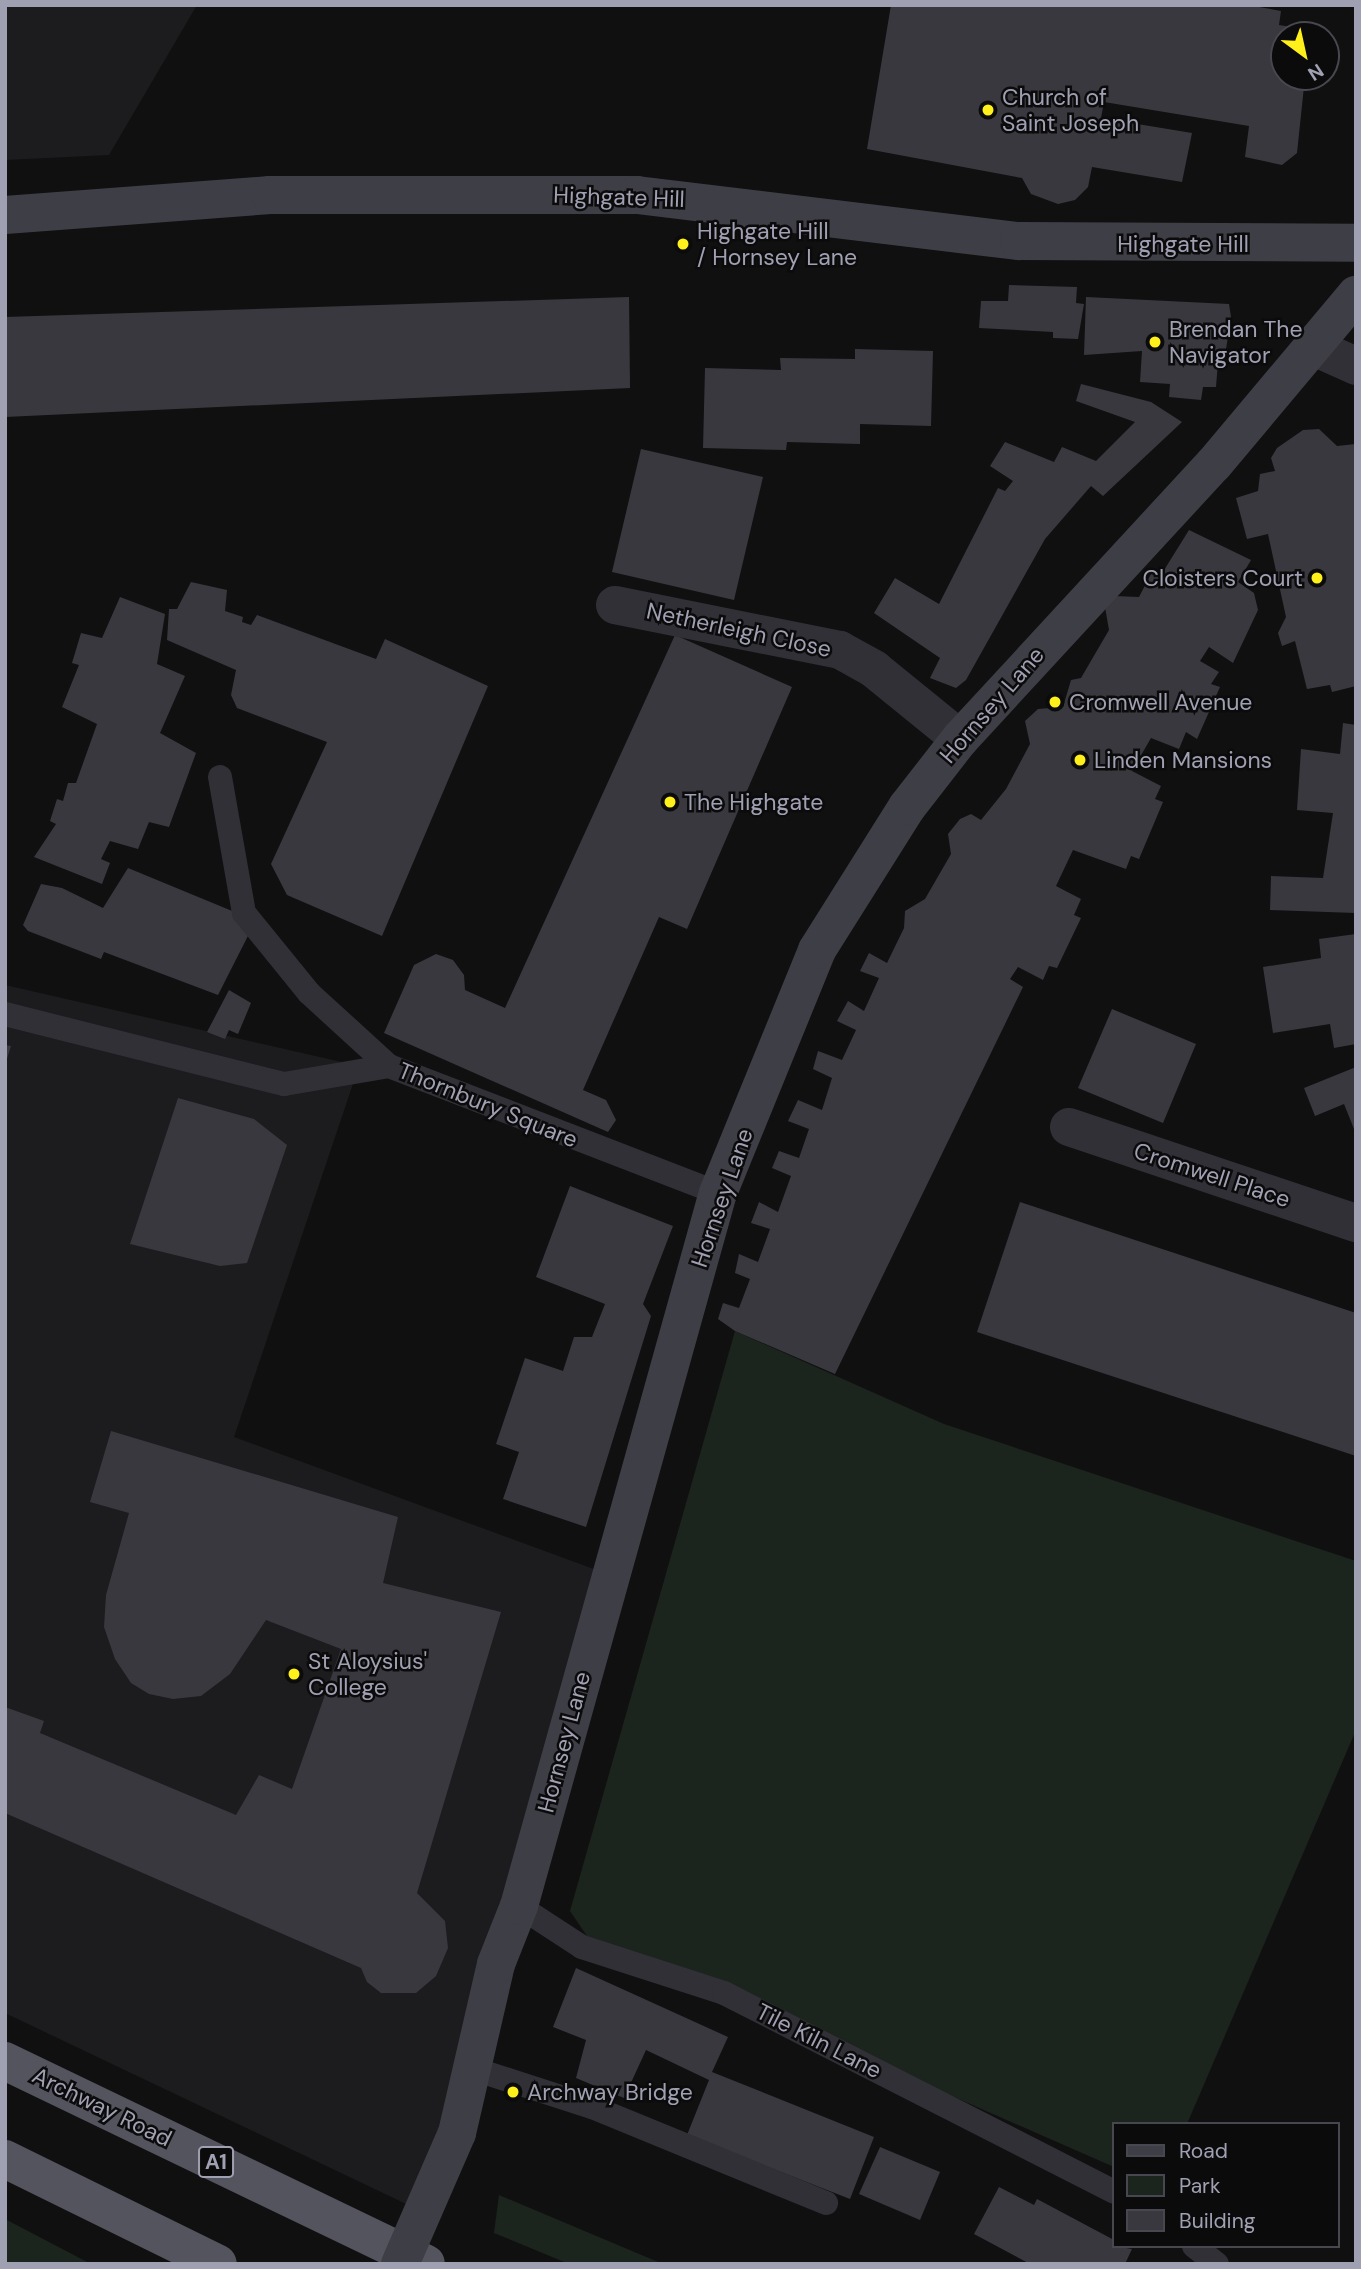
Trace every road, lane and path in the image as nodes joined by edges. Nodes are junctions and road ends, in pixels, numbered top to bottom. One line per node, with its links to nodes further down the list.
1 (5, 215): 2 (main road, Highgate Hill)
2 (1356, 243)
3 (1356, 295): 4 (main road, Hornsey Lane)
4 (1316, 348): 5 (street); 7 (main road, Hornsey Lane)
5 (1356, 366)
6 (615, 605): 7 (street, Netherleigh Close)
7 (960, 739): 12 (main road, Hornsey Lane)
8 (220, 777): 10 (lane, Thornbury Square)
9 (5, 1014): 10 (lane)
10 (389, 1066): 12 (lane, Thornbury Square)
11 (1069, 1127): 13 (street, Cromwell Place)
12 (718, 1193): 14 (main road, Hornsey Lane)
13 (1356, 1223)
14 (519, 1906): 16 (main road, Hornsey Lane); 18 (lane, Tile Kiln Lane)
15 (5, 2061): 23 (highway, Archway Road / A1)
16 (474, 2069): 19 (lane); 22 (main road, Hornsey Lane, bridge)
17 (5, 2159): 21 (highway)
18 (1112, 2191)
19 (825, 2203)
20 (1197, 2248): 24 (lane)
21 (218, 2264)
22 (400, 2264)
23 (426, 2264)
24 (1217, 2264)

